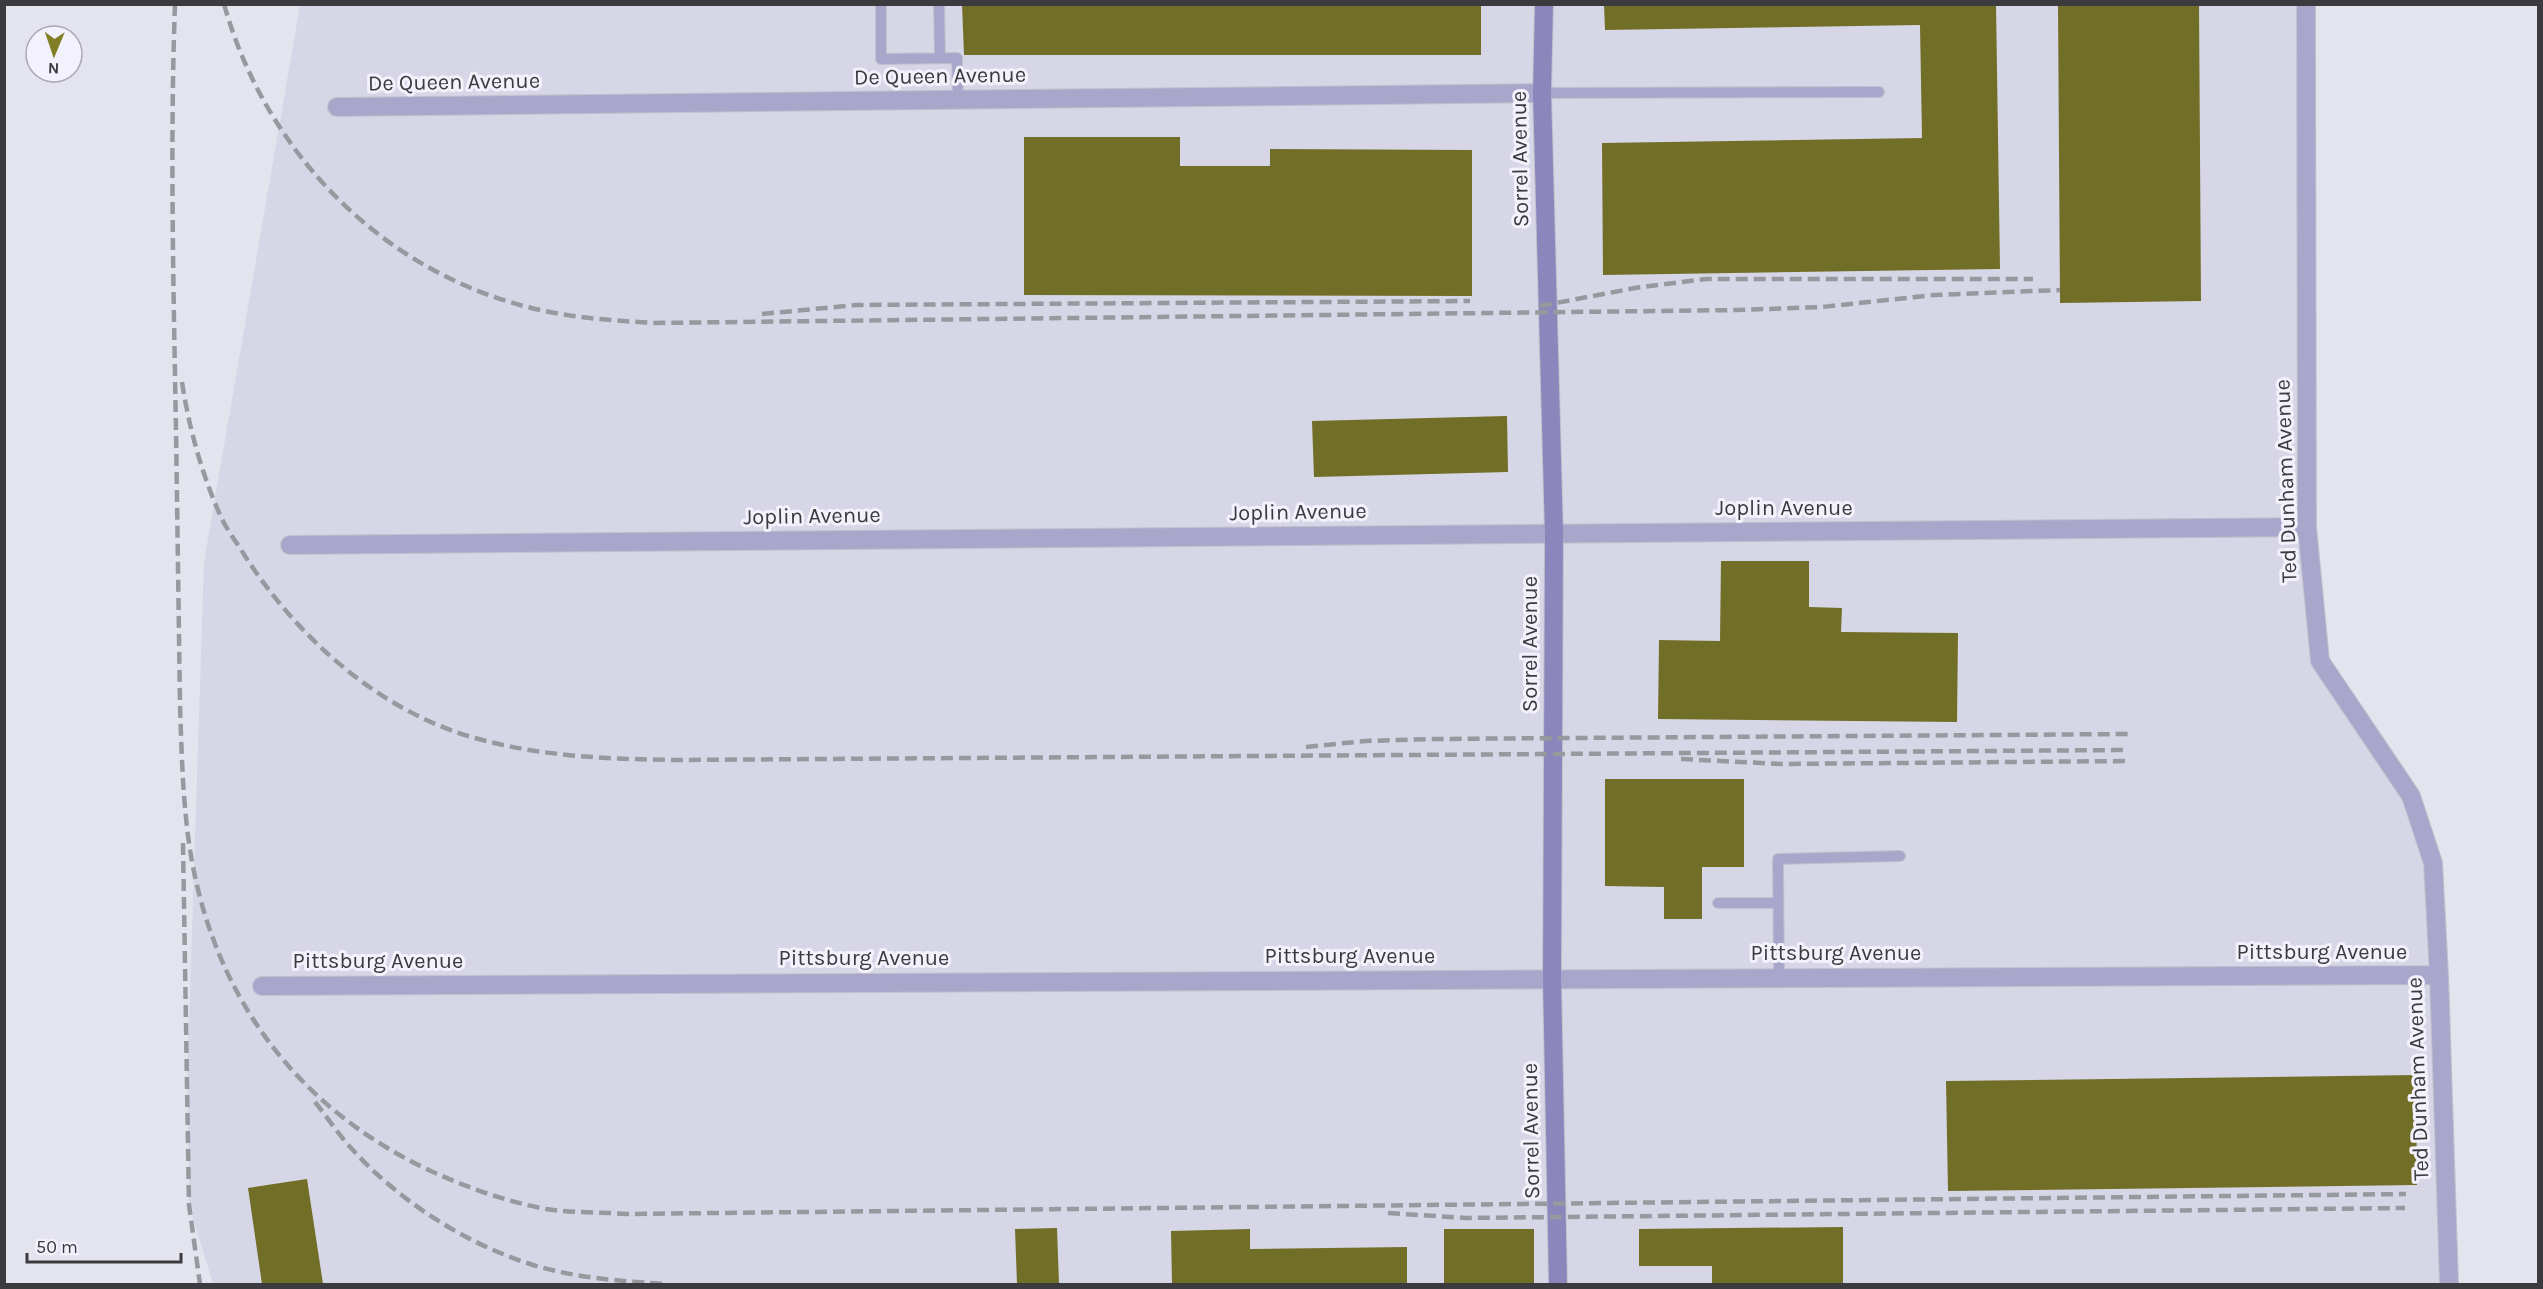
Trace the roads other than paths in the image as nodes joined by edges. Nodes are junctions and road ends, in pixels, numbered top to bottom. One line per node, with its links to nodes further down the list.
1 (880, 4): 5 (lane)
2 (939, 4): 5 (lane)
3 (1544, 4): 7 (street, Sorrel Avenue)
4 (2306, 4): 10 (street, Ted Dunham Avenue)
5 (940, 58): 8 (lane)
6 (1879, 92): 7 (lane)
7 (1542, 93): 8 (street, De Queen Avenue); 11 (street, Sorrel Avenue)
8 (958, 100): 9 (street, De Queen Avenue)
9 (337, 107)
10 (2307, 527): 11 (street, Joplin Avenue); 16 (street, Ted Dunham Avenue)
11 (1554, 534): 12 (street, Joplin Avenue); 17 (street, Sorrel Avenue)
12 (290, 545)
13 (1900, 856): 15 (lane)
14 (1718, 903): 15 (lane)
15 (1778, 903): 18 (lane)
16 (2439, 975): 18 (street, Pittsburg Avenue); 21 (street, Ted Dunham Avenue)
17 (1552, 978): 18 (street, Pittsburg Avenue); 19 (street, Pittsburg Avenue); 20 (street, Sorrel Avenue)
18 (1779, 978)
19 (262, 986)
20 (1558, 1284)
21 (2449, 1284)

